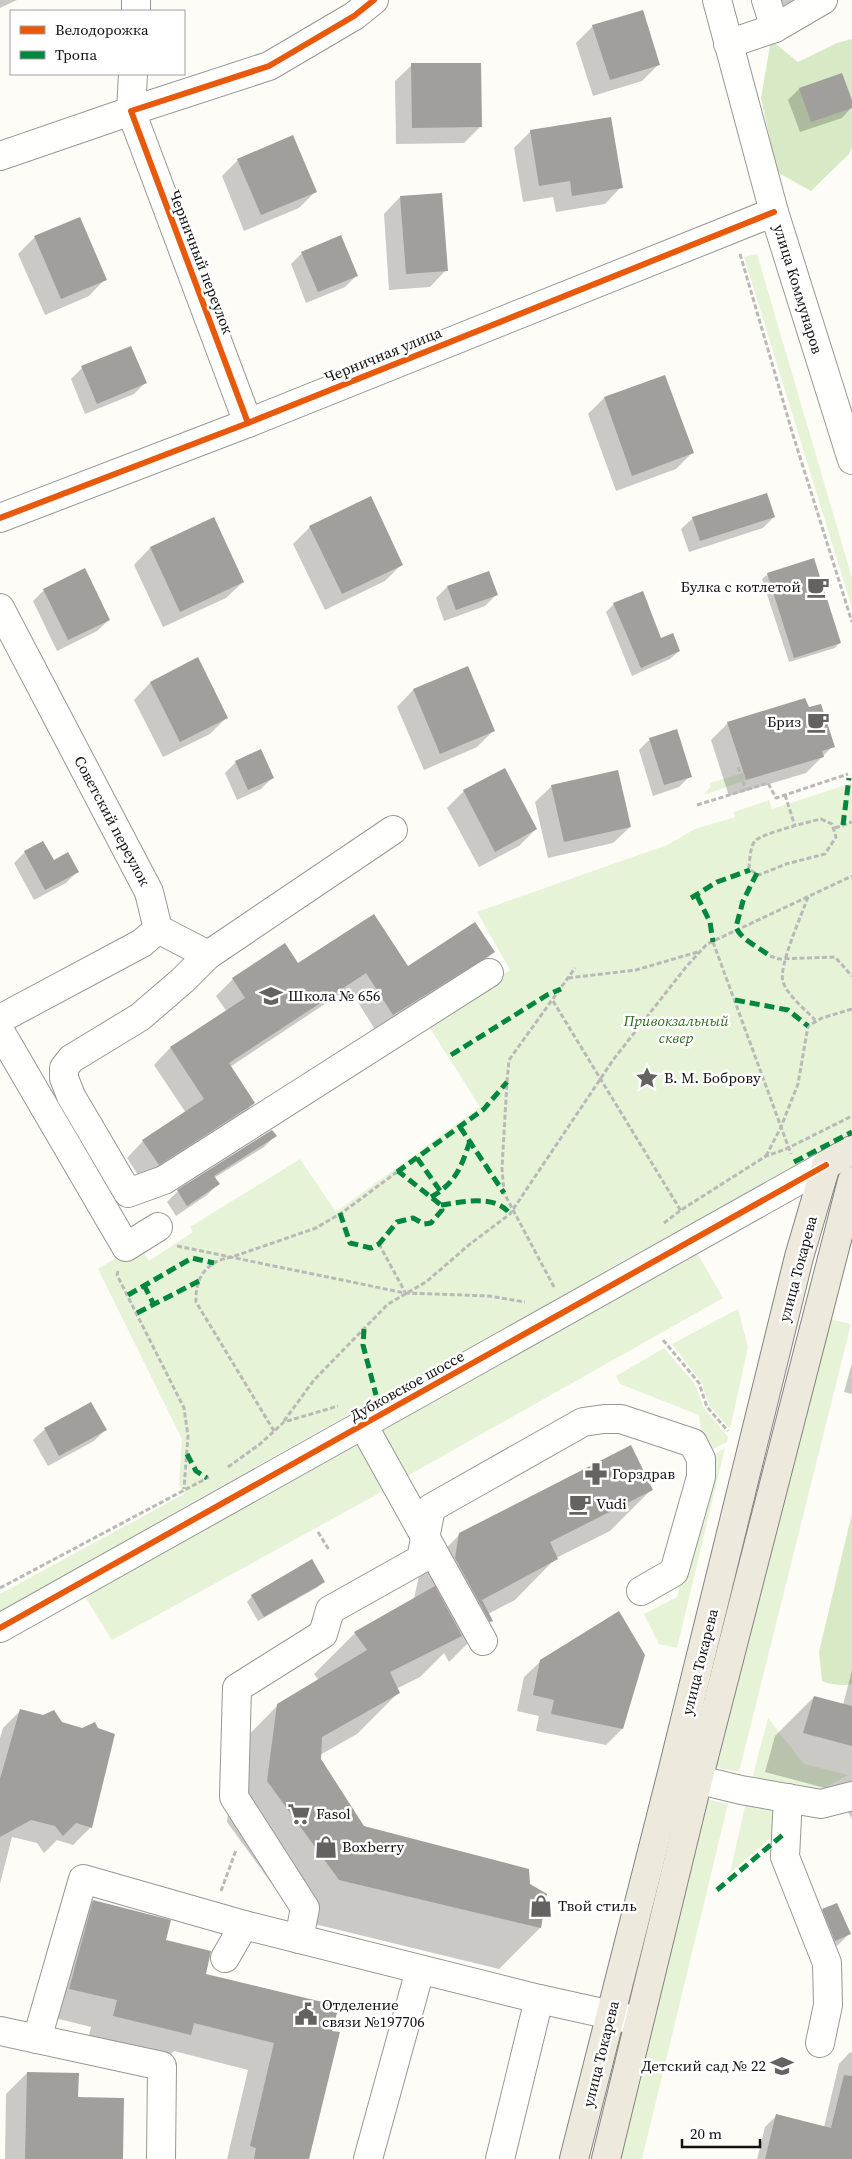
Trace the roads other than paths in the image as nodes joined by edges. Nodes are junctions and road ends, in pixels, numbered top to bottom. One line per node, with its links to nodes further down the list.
1 (374, 0): 8 (street)
2 (717, 0): 6 (street, улица Коммунаров)
3 (766, 0): 5 (street)
4 (823, 0): 5 (street)
5 (774, 28): 6 (street)
6 (728, 44): 10 (street, улица Коммунаров)
7 (133, 75): 8 (street)
8 (131, 111): 9 (street); 11 (street, Черничный переулок)
9 (0, 156)
10 (774, 212): 11 (street, Черничная улица); 12 (street, улица Коммунаров)
11 (248, 423): 13 (street, Черничная улица)
12 (852, 460)
13 (0, 518)
14 (0, 608): 16 (street, Советский переулок)
15 (393, 830): 17 (street)
16 (158, 929): 17 (street); 19 (street)
17 (208, 955): 18 (street)
18 (488, 973)
19 (0, 1020)
20 (0, 1031): 24 (street)
21 (852, 1150): 22 (main road, Дубковское шоссе)
22 (826, 1164): 25 (street, Дубковское шоссе); 30 (main road, улица Токарева)
23 (852, 1181): 30 (main road, улица Токарева)
24 (158, 1227)
25 (363, 1426): 26 (street); 28 (street, Дубковское шоссе)
26 (424, 1536): 27 (street); 29 (street); 34 (street)
27 (641, 1591)
28 (0, 1628)
29 (483, 1641)
30 (685, 1776): 32 (street); 38 (main road, улица Токарева); 39 (main road, улица Токарева)
31 (852, 1796): 32 (street)
32 (788, 1798): 42 (street)
33 (244, 1925): 34 (street); 35 (street); 41 (street)
34 (299, 1939): 36 (street)
35 (225, 1958)
36 (420, 1970): 37 (street); 44 (street)
37 (539, 1999): 38 (street); 45 (street)
38 (610, 2015): 39 (street); 46 (main road, улица Токарева)
39 (641, 2021): 47 (main road, улица Токарева)
40 (0, 2031): 41 (street)
41 (37, 2039): 43 (street)
42 (820, 2043)
43 (161, 2159)
44 (368, 2159)
45 (500, 2159)
46 (574, 2159)
47 (606, 2159)

